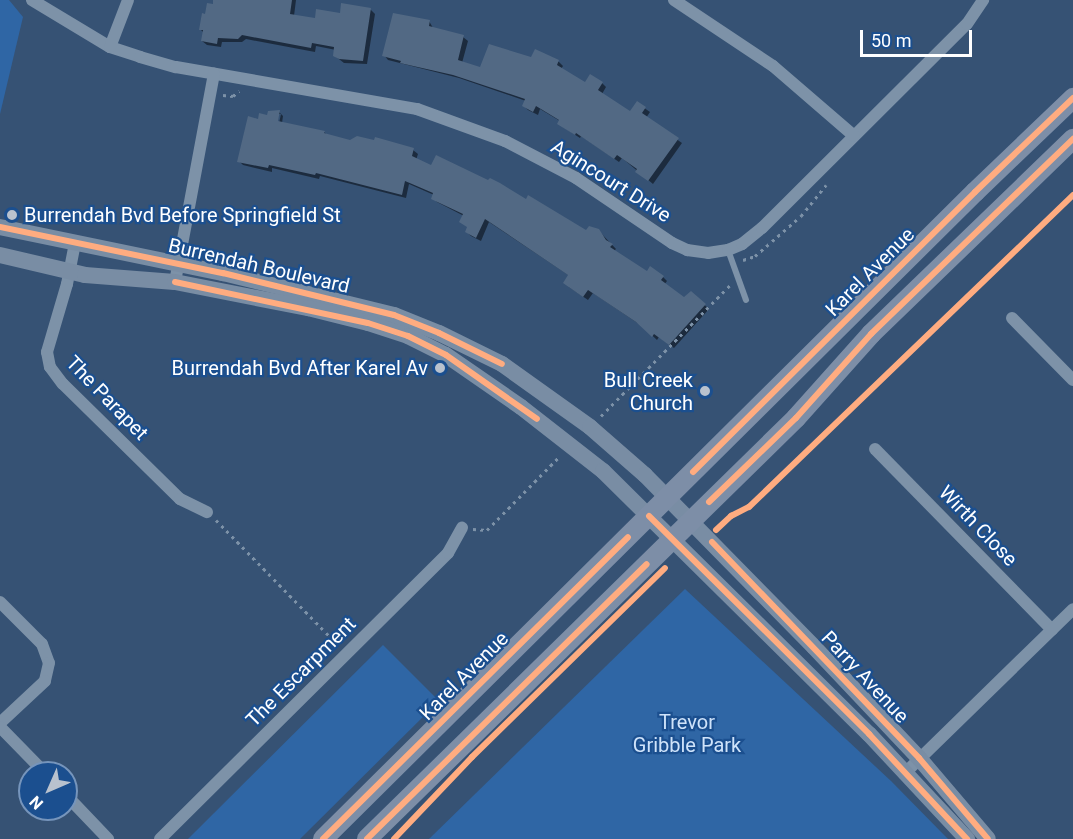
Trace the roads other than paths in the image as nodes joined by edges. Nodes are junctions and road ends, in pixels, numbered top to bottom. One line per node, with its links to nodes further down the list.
1 (32, 0): 5 (street, Agincourt Drive)
2 (128, 0): 5 (street)
3 (674, 0): 8 (street)
4 (983, 0): 8 (street, Agincourt Drive)
5 (110, 47): 6 (street, Agincourt Drive)
6 (214, 74): 12 (street, Agincourt Drive); 14 (street)
7 (1073, 98): 21 (main road, Karel Avenue)
8 (854, 136): 12 (street, Agincourt Drive)
9 (1073, 139): 24 (main road)
10 (0, 227): 11 (main road, Burrendah Boulevard)
11 (75, 243): 14 (main road, Burrendah Boulevard); 15 (street, The Parapet)
12 (728, 250): 17 (lane)
13 (0, 255): 15 (main road, Burrendah Boulevard)
14 (178, 264): 16 (street); 21 (main road, Burrendah Boulevard)
15 (70, 272): 16 (main road, Burrendah Boulevard); 22 (street, The Parapet)
16 (175, 282): 23 (main road, Burrendah Boulevard)
17 (746, 300)
18 (1012, 318): 19 (street)
19 (1073, 380)
20 (875, 448): 29 (street, Wirth Close)
21 (667, 498): 23 (main road, Karel Avenue); 24 (main road, Parry Avenue)
22 (207, 512)
23 (649, 516): 26 (main road, Parry Avenue); 37 (main road, Karel Avenue)
24 (690, 521): 26 (main road); 31 (main road, Parry Avenue)
25 (462, 528): 36 (street, The Escarpment)
26 (673, 539): 33 (main road, Parry Avenue); 38 (main road)
27 (0, 602): 30 (street)
28 (1073, 609): 29 (street)
29 (1052, 630): 31 (street)
30 (0, 725): 32 (street)
31 (919, 758): 33 (street); 40 (main road, Parry Avenue)
32 (34, 761)
33 (904, 774): 39 (main road, Parry Avenue)
34 (78, 808): 35 (street)
35 (108, 839)
36 (160, 839)
37 (323, 839)
38 (367, 839)
39 (967, 839)
40 (988, 839)

